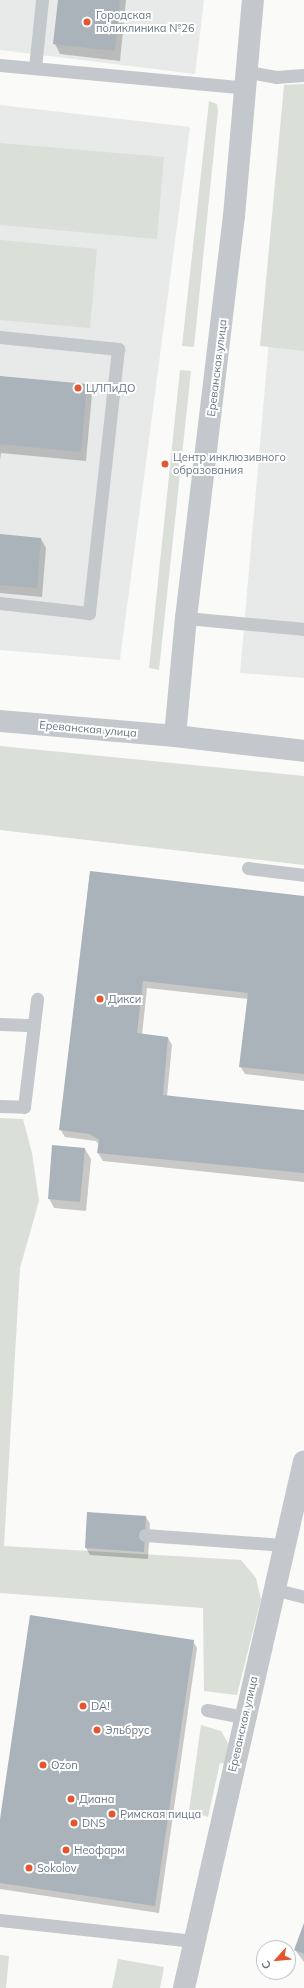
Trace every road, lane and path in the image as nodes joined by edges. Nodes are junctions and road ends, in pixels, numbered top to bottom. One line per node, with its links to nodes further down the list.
1 (42, 0): 4 (lane)
2 (253, 0): 6 (street, Ереванская улица)
3 (0, 65): 4 (lane)
4 (35, 67): 6 (lane)
5 (304, 75): 6 (lane)
6 (247, 80): 9 (street, Ереванская улица)
7 (0, 336): 8 (lane)
8 (0, 603)
9 (186, 618): 10 (lane); 12 (street, Ереванская улица)
10 (304, 629)
11 (0, 722): 12 (street, Ереванская улица)
12 (175, 736): 13 (street, Ереванская улица)
13 (304, 751)
14 (248, 868): 15 (lane)
15 (304, 875)
16 (37, 999): 18 (lane)
17 (0, 1024): 18 (lane)
18 (34, 1025): 19 (lane)
19 (0, 1106)
20 (304, 1461): 22 (street, Ереванская улица)
21 (145, 1534): 22 (lane)
22 (283, 1545): 23 (street, Ереванская улица)
23 (273, 1589): 24 (lane); 26 (street, Ереванская улица)
24 (304, 1597)
25 (207, 1710): 26 (lane)
26 (244, 1717): 28 (street, Ереванская улица)
27 (0, 1920): 28 (lane)
28 (194, 1941): 29 (street, Ереванская улица)
29 (184, 1988)

